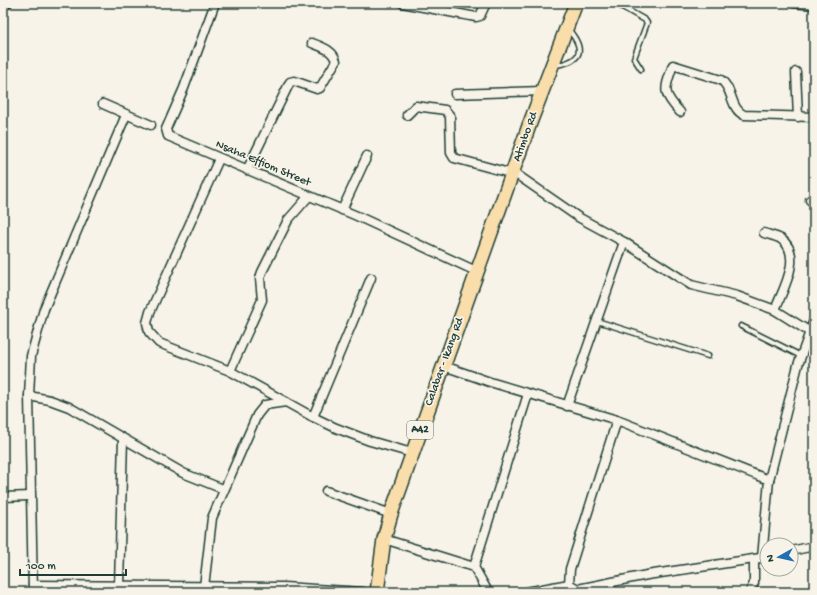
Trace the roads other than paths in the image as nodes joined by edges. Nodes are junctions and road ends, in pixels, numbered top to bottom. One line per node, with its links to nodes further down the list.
1 (8, 3): 9 (street)
2 (215, 3): 25 (street, Nsaha Effiom Street)
3 (402, 3): 4 (street)
4 (486, 3)
5 (576, 3): 10 (main road, Atimbo Rd / A42)
6 (615, 3): 13 (lane)
7 (793, 3): 8 (street)
8 (814, 5)
9 (3, 7)
10 (567, 28): 12 (main road, Atimbo Rd / A42); 12 (lane)
11 (312, 43): 26 (street)
12 (553, 65): 15 (main road, Atimbo Rd / A42)
13 (641, 69)
14 (796, 72): 21 (street)
15 (543, 91): 16 (street); 27 (main road, Atimbo Rd / A42)
16 (455, 94)
17 (103, 104): 19 (street)
18 (680, 112): 21 (street)
19 (126, 115): 23 (street); 44 (street)
20 (408, 115): 27 (street)
21 (798, 117): 22 (street)
22 (814, 117)
23 (151, 125)
24 (367, 156): 29 (street)
25 (219, 159): 26 (street, Nsaha Effiom Street); 42 (street)
26 (247, 170): 28 (street, Nsaha Effiom Street)
27 (513, 173): 31 (street); 32 (main road, Atimbo Rd / A42)
28 (309, 196): 29 (street, Nsaha Effiom Street); 42 (street)
29 (342, 210): 32 (street, Nsaha Effiom Street)
30 (764, 233): 34 (street)
31 (624, 242): 34 (street); 36 (street)
32 (478, 272): 41 (main road, Calabar - Ikang Rd / A42)
33 (371, 278): 47 (street)
34 (775, 310): 38 (street)
35 (814, 320): 38 (street)
36 (596, 321): 39 (lane); 46 (street)
37 (741, 326): 40 (lane)
38 (810, 332): 40 (street)
39 (708, 356)
40 (801, 356): 51 (street)
41 (444, 366): 43 (street); 50 (main road, Calabar - Ikang Rd / A42)
42 (230, 371): 45 (street)
43 (528, 394): 46 (street); 63 (street)
44 (28, 396): 49 (street); 54 (street)
45 (286, 402): 47 (street); 52 (street)
46 (567, 406): 48 (street)
47 (313, 417): 50 (street)
48 (617, 420): 51 (street); 64 (street)
49 (123, 439): 52 (street); 65 (street)
50 (412, 453): 56 (main road, Calabar - Ikang Rd / A42)
51 (769, 480): 57 (street)
52 (223, 489): 66 (street)
53 (326, 491): 56 (street)
54 (30, 496): 55 (street); 67 (street)
55 (3, 497)
56 (391, 514): 58 (main road, Calabar - Ikang Rd / A42)
57 (763, 537)
58 (384, 539): 63 (street); 71 (main road, Calabar - Ikang Rd / A42)
59 (814, 546): 60 (street)
60 (799, 549)
61 (759, 558): 69 (street)
62 (759, 565): 74 (street)
63 (474, 567): 72 (street)
64 (569, 584): 69 (street); 73 (street)
65 (119, 585): 67 (street); 68 (street)
66 (204, 587): 68 (street); 70 (street)
67 (33, 588)
68 (136, 589)
69 (594, 589)
70 (363, 592)
71 (377, 592)
72 (488, 592)
73 (526, 592)
74 (750, 592)

